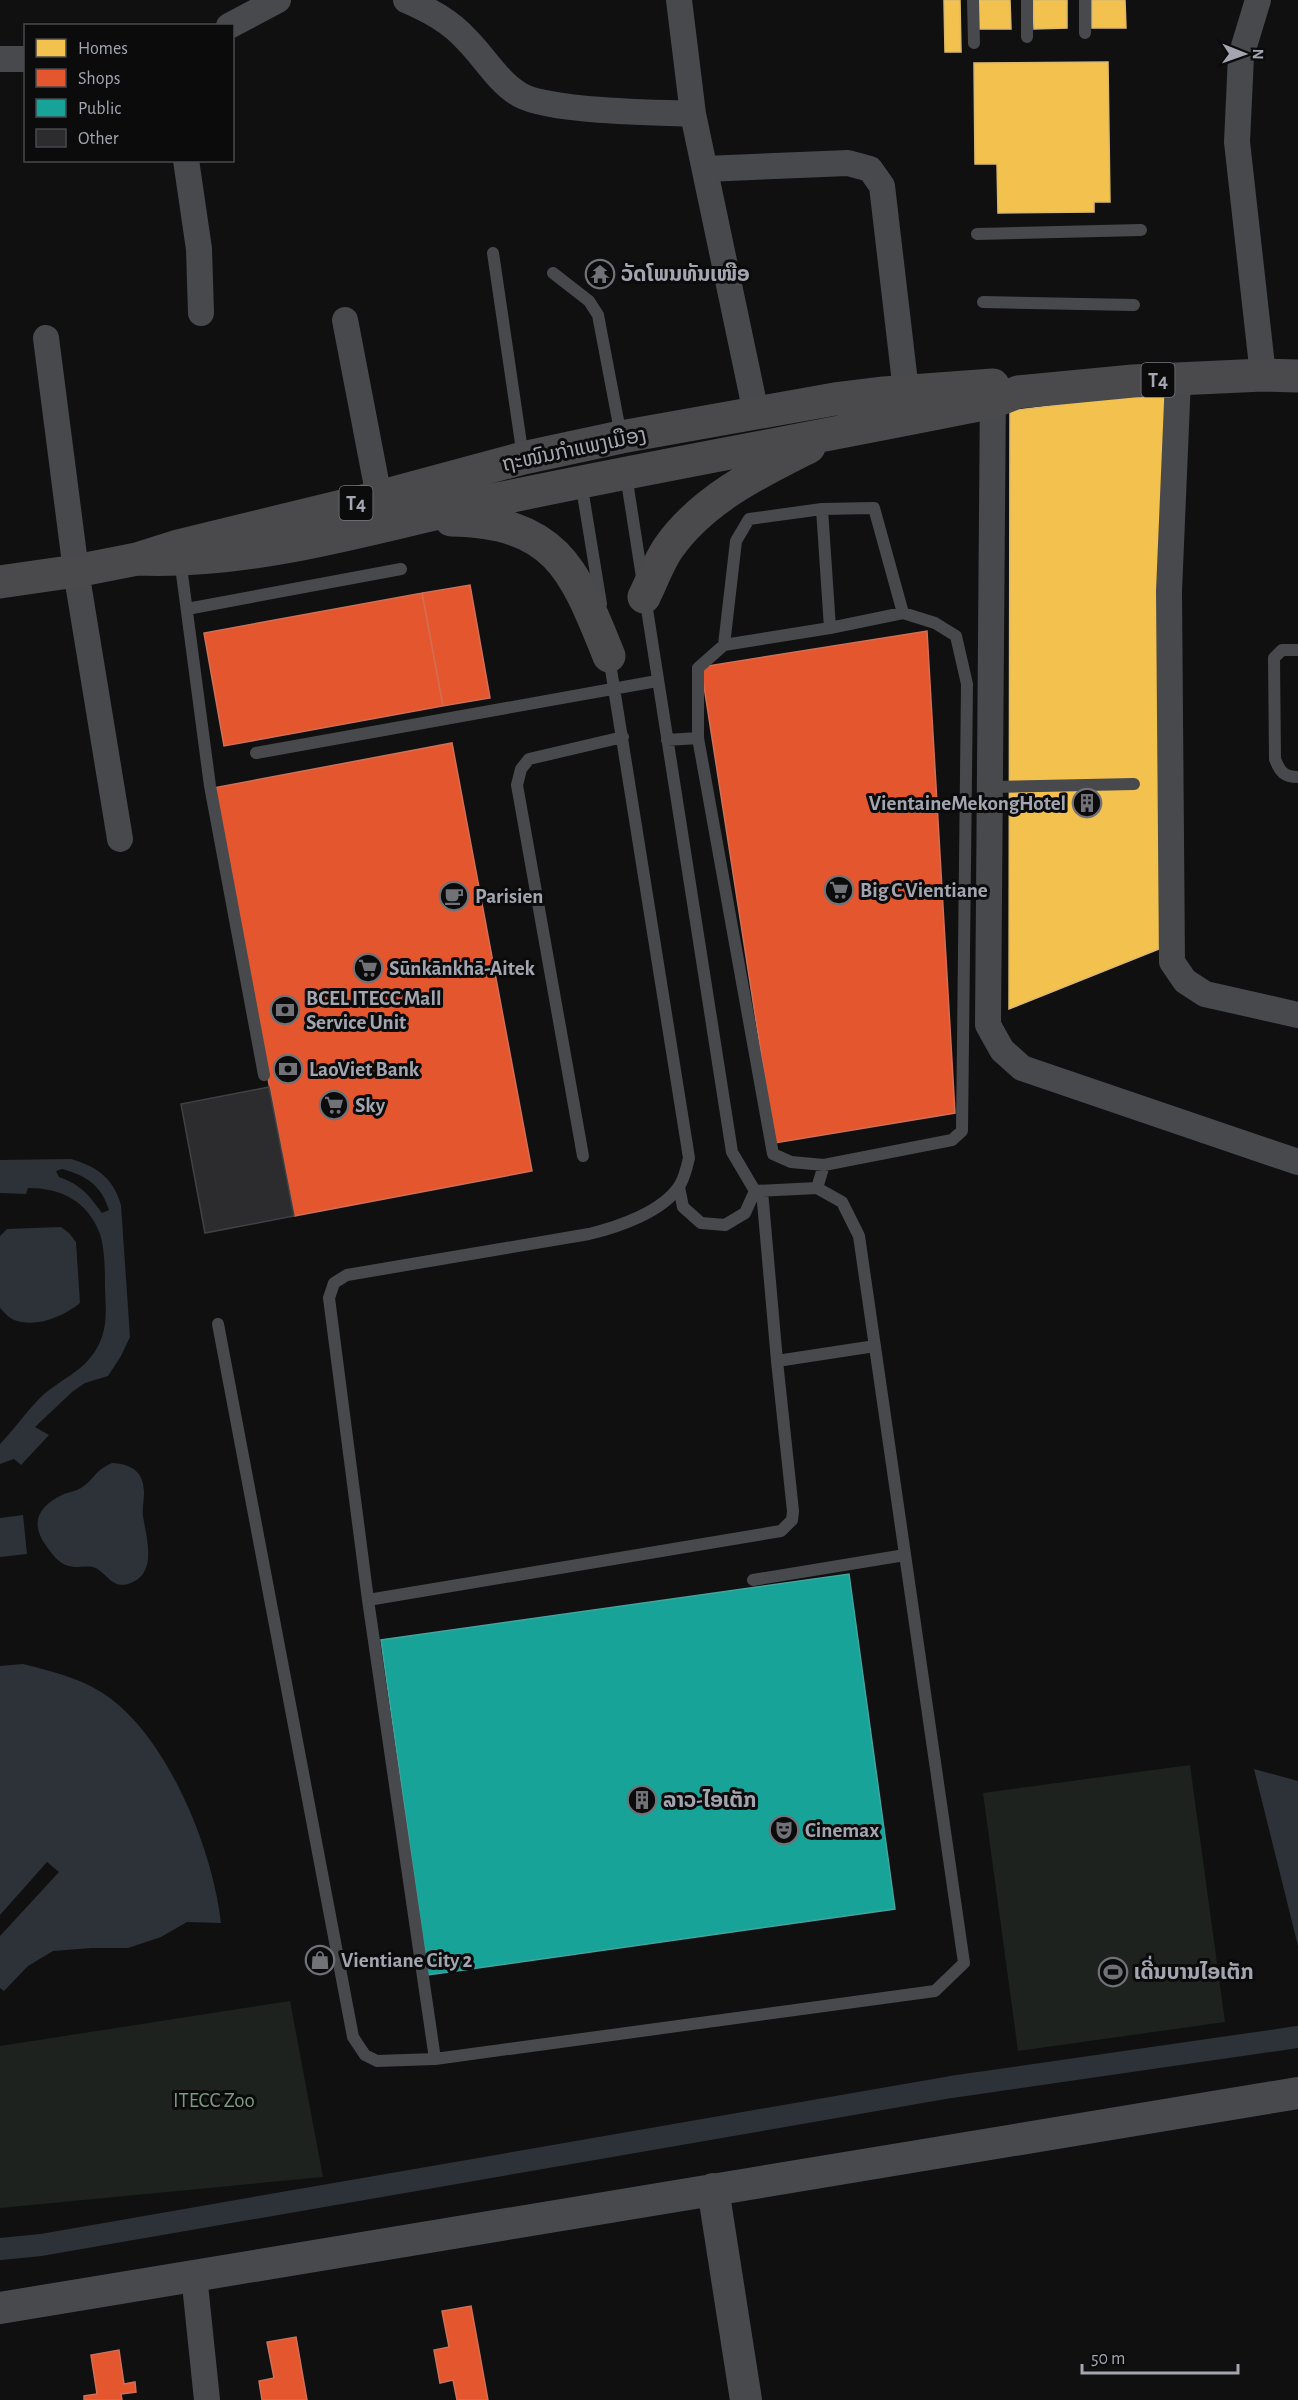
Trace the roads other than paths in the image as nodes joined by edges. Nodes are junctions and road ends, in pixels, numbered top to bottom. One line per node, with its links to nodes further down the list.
1 (278, 0): 8 (street)
2 (406, 0): 14 (street)
3 (679, 0): 14 (street)
4 (973, 0): 11 (lane)
5 (1027, 0): 10 (lane)
6 (1084, 0): 9 (lane)
7 (1258, 0): 26 (street)
8 (233, 24)
9 (1085, 33)
10 (1027, 37)
11 (974, 43)
12 (0, 58): 13 (street)
13 (24, 59)
14 (693, 114): 16 (street)
15 (186, 162): 23 (street)
16 (705, 170): 29 (street); 31 (street)
17 (1141, 230): 18 (lane)
18 (977, 234)
19 (493, 254): 35 (lane)
20 (554, 273): 33 (lane)
21 (983, 302): 22 (lane)
22 (1134, 305)
23 (201, 313)
24 (345, 320): 38 (street)
25 (46, 338): 43 (street)
26 (1263, 375): 27 (main road, ຖະໜົນກຳແພງເມືອງ / T4); 28 (main road, ຖະໜົນກຳແພງເມືອງ / T4)
27 (1298, 376)
28 (1178, 379): 30 (main road, ຖະໜົນກຳແພງເມືອງ / T4); 62 (street)
29 (906, 391): 30 (main road, ຖະໜົນກຳແພງເມືອງ / T4); 31 (main road, ຖະໜົນກຳແພງເມືອງ / T4)
30 (1001, 393): 32 (main road, ຖະໜົນກຳແພງເມືອງ / T4); 53 (street)
31 (756, 413): 33 (main road, ຖະໜົນກຳແພງເມືອງ / T4)
32 (842, 431): 36 (main road, ຖະໜົນກຳແພງເມືອງ / T4); 45 (main road)
33 (621, 437): 34 (main road, ຖະໜົນກຳແພງເມືອງ / T4); 36 (street)
34 (575, 447): 35 (main road, ຖະໜົນກຳແພງເມືອງ / T4); 37 (street)
35 (523, 458): 38 (main road, ຖະໜົນກຳແພງເມືອງ / T4)
36 (626, 474): 37 (main road, ຖະໜົນກຳແພງເມືອງ / T4); 45 (lane)
37 (581, 482): 40 (main road, ຖະໜົນກຳແພງເມືອງ / T4); 51 (lane)
38 (379, 497): 41 (main road, ຖະໜົນກຳແພງເມືອງ / T4)
39 (822, 508): 47 (lane); 48 (lane); 49 (lane)
40 (414, 520): 41 (main road, ຖະໜົນກຳແພງເມືອງ / T4); 51 (main road)
41 (179, 553): 43 (main road, ຖະໜົນກຳແພງເມືອງ / T4); 46 (lane)
42 (401, 569): 46 (lane)
43 (76, 571): 44 (main road, ຖະໜົນກຳແພງເມືອງ / T4); 61 (street)
44 (0, 582)
45 (644, 597): 52 (lane)
46 (187, 609): 63 (lane)
47 (903, 613): 48 (lane); 53 (lane)
48 (830, 628): 49 (lane)
49 (724, 645): 55 (lane)
50 (1298, 650): 58 (lane)
51 (612, 672): 52 (lane); 54 (lane); 57 (lane)
52 (657, 681): 56 (lane)
53 (979, 685): 60 (street); 66 (lane)
54 (622, 737): 64 (lane); 67 (lane)
55 (698, 738): 56 (lane); 66 (lane)
56 (667, 740): 69 (lane)
57 (256, 753)
58 (1298, 777)
59 (1134, 784): 60 (lane)
60 (990, 786): 65 (street)
61 (120, 838)
62 (1298, 1015)
63 (264, 1075)
64 (583, 1156)
65 (1298, 1162)
66 (824, 1165): 68 (lane)
67 (679, 1187): 69 (lane); 75 (lane)
68 (817, 1188): 69 (lane); 71 (lane)
69 (758, 1191): 72 (lane)
70 (218, 1324): 76 (lane)
71 (875, 1346): 72 (lane); 73 (lane)
72 (777, 1361): 75 (lane)
73 (905, 1555): 74 (lane); 76 (lane)
74 (753, 1580)
75 (368, 1600): 76 (lane)
76 (435, 2059)
77 (1298, 2093): 78 (street)
78 (713, 2188): 79 (street); 82 (street)
79 (194, 2275): 80 (street); 81 (street)
80 (0, 2308)
81 (207, 2400)
82 (746, 2400)

